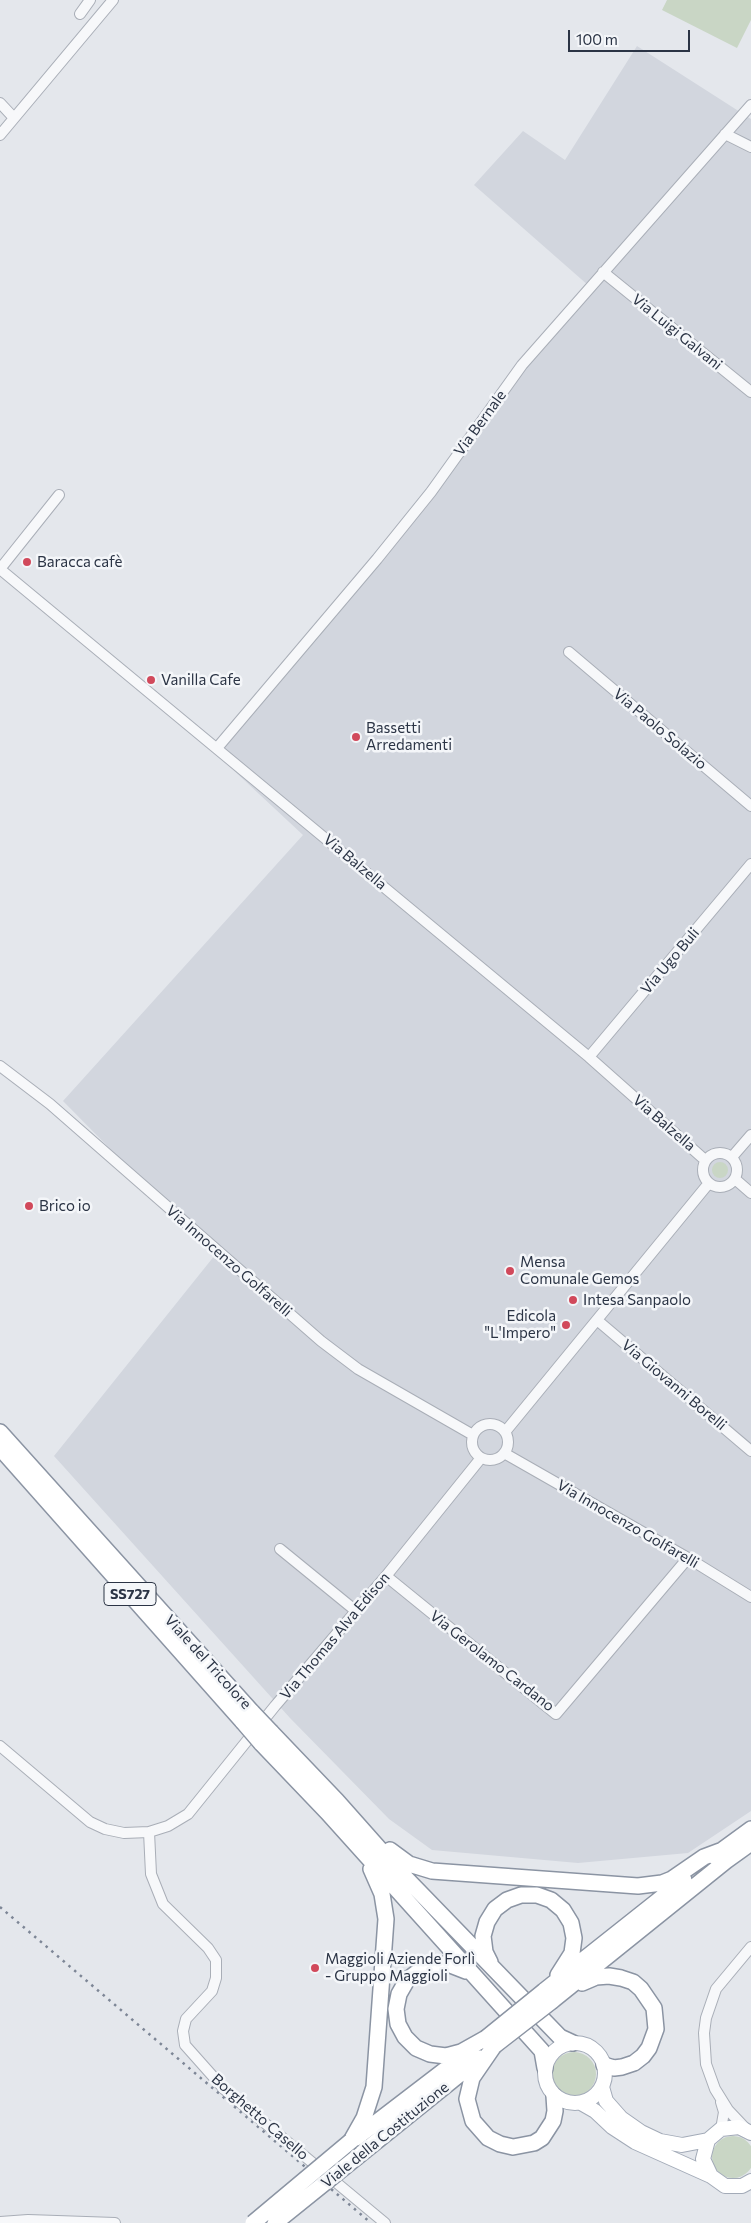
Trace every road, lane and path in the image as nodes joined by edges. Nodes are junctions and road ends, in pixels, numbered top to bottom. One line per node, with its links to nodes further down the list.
1 (90, 0): 3 (street)
2 (114, 0): 6 (street)
3 (80, 14)
4 (0, 103): 6 (street)
5 (751, 105): 7 (street, Via Bernale)
6 (14, 118): 8 (street)
7 (725, 134): 9 (street); 10 (street, Via Bernale)
8 (0, 135)
9 (751, 147)
10 (603, 272): 11 (street, Via Luigi Galvani); 15 (street, Via Bernale)
11 (751, 392)
12 (59, 495): 13 (street)
13 (0, 569): 15 (street, Via Balzella)
14 (569, 652): 16 (street, Via Paolo Solazio)
15 (217, 748): 18 (street, Via Balzella)
16 (751, 806)
17 (751, 864): 18 (street, Via Ugo Buli)
18 (589, 1057): 22 (street, Via Balzella)
19 (0, 1066): 28 (street, Via Innocenzo Golfarelli)
20 (751, 1135): 21 (street)
21 (732, 1158): 22 (street); 23 (street)
22 (705, 1160): 24 (street)
23 (735, 1179): 24 (street); 25 (street)
24 (709, 1183): 26 (street)
25 (751, 1193)
26 (597, 1320): 27 (street); 30 (street, Via Giovanni Borelli)
27 (505, 1432): 28 (street); 31 (street)
28 (473, 1435): 32 (street)
29 (2, 1442): 39 (highway, Viale del Tricolore / SS727, bridge)
30 (751, 1451)
31 (504, 1453): 32 (street); 34 (street, Via Innocenzo Golfarelli)
32 (481, 1458): 35 (street, Via Thomas Alva Edison)
33 (280, 1549): 37 (street)
34 (688, 1558): 35 (street, Via Gerolamo Cardano); 36 (street, Via Innocenzo Golfarelli)
35 (386, 1576): 37 (street, Via Thomas Alva Edison)
36 (751, 1597)
37 (356, 1611): 41 (street, Via Thomas Alva Edison)
38 (0, 1746): 41 (street)
39 (332, 1807): 43 (highway); 45 (highway); 46 (highway); 59 (highway)
40 (751, 1829): 43 (highway)
41 (149, 1832): 66 (street, Borghetto Casello)
42 (751, 1843): 47 (highway)
43 (720, 1851): 47 (highway)
44 (751, 1947): 54 (street)
45 (491, 1965): 47 (highway); 49 (highway)
46 (475, 1978): 48 (highway); 51 (highway)
47 (548, 1996): 48 (highway, bridge); 50 (highway)
48 (490, 2042): 53 (highway); 59 (highway, Viale della Costituzione); 65 (highway, Viale della Costituzione, bridge)
49 (573, 2043): 50 (main road); 51 (main road)
50 (604, 2065): 52 (main road)
51 (545, 2068): 53 (main road)
52 (602, 2087): 55 (main road); 58 (main road)
53 (554, 2096): 55 (main road)
54 (721, 2101): 56 (street); 57 (street)
55 (581, 2103): 60 (main road)
56 (721, 2130): 57 (main road); 58 (main road)
57 (749, 2132)
58 (708, 2140): 60 (main road)
59 (351, 2141): 64 (highway, Viale della Costituzione, bridge)
60 (710, 2176): 61 (main road)
61 (751, 2182)
62 (0, 2222): 63 (street)
63 (115, 2223)
64 (253, 2223)
65 (275, 2223)
66 (385, 2223)

